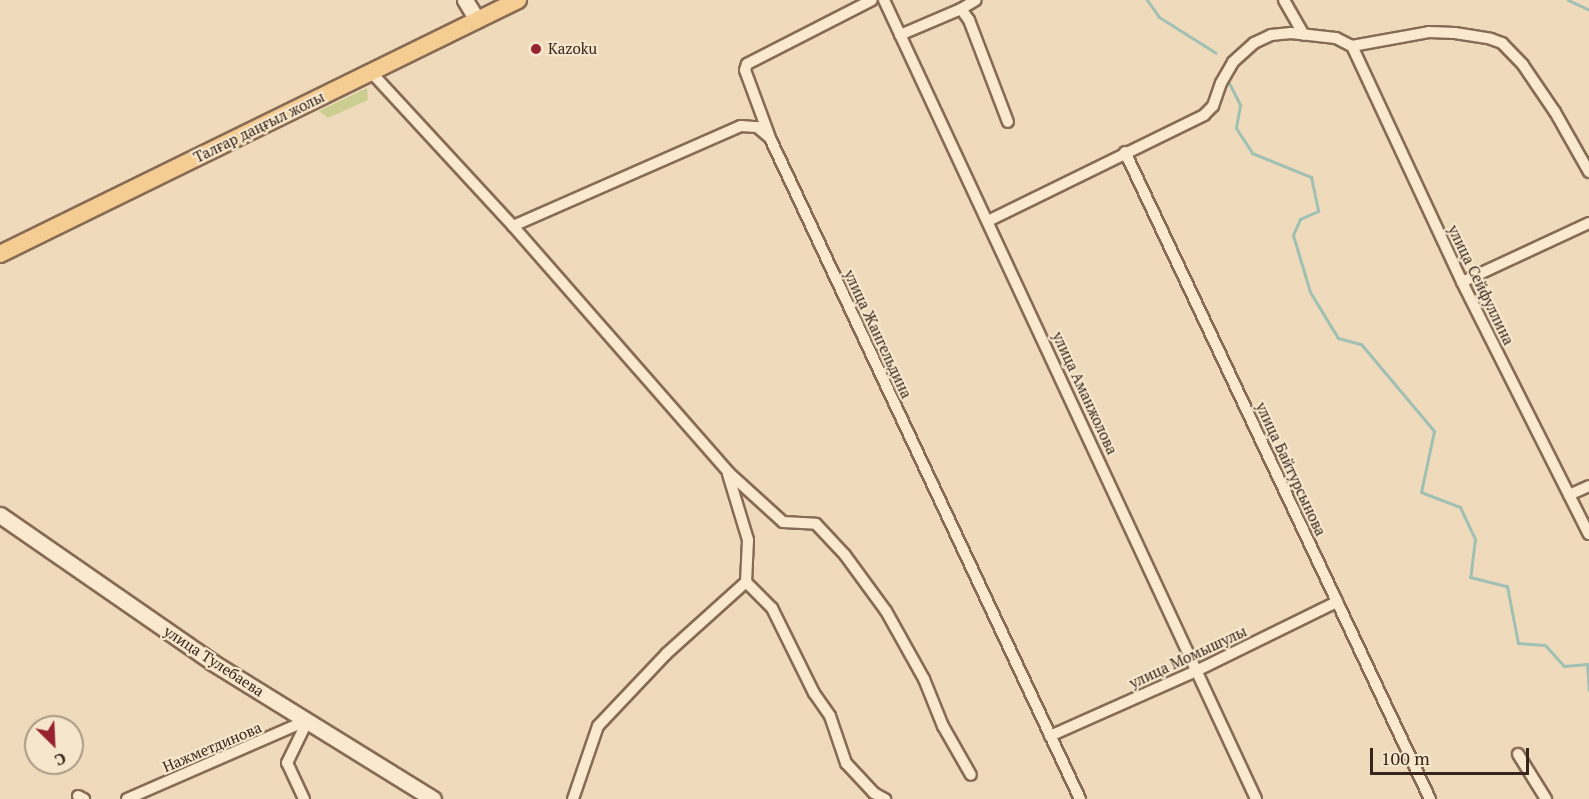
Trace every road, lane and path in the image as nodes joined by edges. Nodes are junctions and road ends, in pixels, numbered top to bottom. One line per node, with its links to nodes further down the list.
1 (465, 0): 8 (street)
2 (518, 0): 8 (main road, Талғар даңғыл жолы)
3 (872, 0): 14 (street, улица Жангельдина)
4 (884, 0): 9 (street, улица Аманжолова)
5 (976, 0): 7 (street)
6 (1284, 0): 10 (street)
7 (961, 9): 9 (street); 13 (street)
8 (477, 20): 12 (main road, Талғар даңғыл жолы)
9 (900, 35): 17 (street, улица Аманжолова)
10 (1304, 35): 11 (street); 15 (street)
11 (1352, 46): 16 (street); 21 (street, улица Сейфуллина)
12 (371, 72): 19 (street); 20 (main road, Талғар даңғыл жолы)
13 (1008, 122)
14 (770, 138): 19 (street); 31 (street, улица Жангельдина)
15 (1125, 152): 17 (street); 28 (street, улица Байтурсынова)
16 (1589, 172)
17 (988, 221): 29 (street, улица Аманжолова)
18 (1589, 223): 21 (street)
19 (513, 226): 22 (street)
20 (0, 254)
21 (1462, 282): 24 (street, улица Сейфуллина)
22 (728, 472): 27 (street); 33 (street)
23 (1589, 486): 24 (street)
24 (1569, 495): 26 (street, улица Сейфуллина)
25 (0, 516): 30 (street, улица Тулебаева)
26 (1589, 534)
27 (746, 582): 37 (street); 38 (street)
28 (1337, 602): 29 (street, улица Момышулы); 41 (street, улица Байтурсынова)
29 (1198, 670): 31 (street, улица Момышулы); 40 (street, улица Аманжолова)
30 (308, 720): 34 (street, Нажметдинова); 35 (street); 36 (street, улица Тулебаева)
31 (1050, 736): 39 (street, улица Жангельдина)
32 (1518, 754): 42 (street)
33 (972, 775)
34 (127, 799)
35 (304, 799)
36 (433, 799)
37 (573, 799)
38 (885, 799)
39 (1080, 799)
40 (1256, 799)
41 (1430, 799)
42 (1546, 799)

